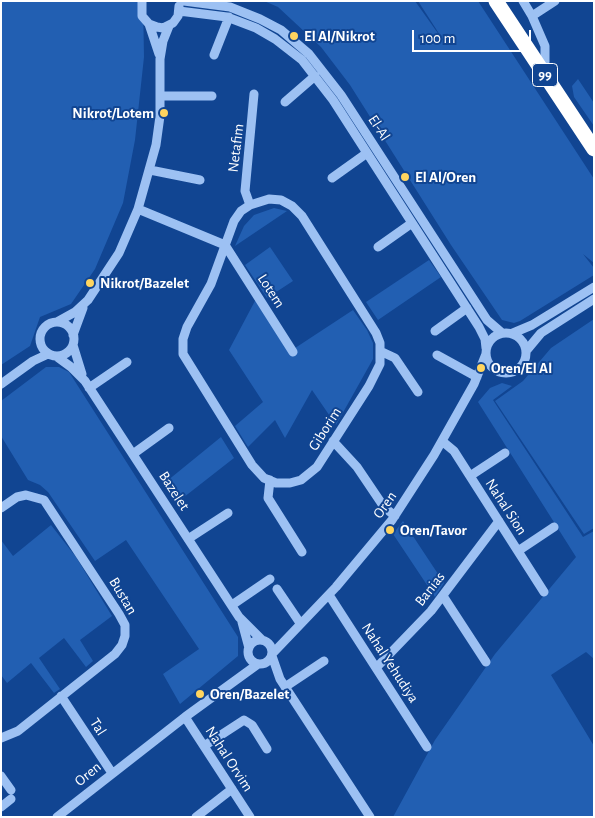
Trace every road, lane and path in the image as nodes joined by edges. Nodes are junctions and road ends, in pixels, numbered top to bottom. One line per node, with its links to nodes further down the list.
1 (142, 1): 11 (street)
2 (178, 1): 8 (street)
3 (184, 1): 38 (street, El-Al)
4 (496, 1): 22 (highway, 99)
5 (504, 1): 15 (highway, 99)
6 (523, 1): 9 (street)
7 (555, 1): 9 (street)
8 (179, 12): 10 (street, El-Al); 12 (street)
9 (532, 16): 15 (street)
10 (229, 18): 13 (street); 16 (street, El-Al)
11 (149, 24): 12 (street); 14 (street)
12 (169, 26): 14 (street)
13 (214, 55)
14 (160, 59): 18 (street)
15 (545, 62): 21 (highway, 99)
16 (315, 76): 20 (street); 23 (street, El-Al)
17 (254, 94): 27 (street, Netafim)
18 (160, 96): 19 (street); 24 (street)
19 (212, 96)
20 (285, 102)
21 (594, 133)
22 (594, 149)
23 (367, 153): 25 (street); 29 (street, El-Al)
24 (150, 170): 26 (street); 28 (street)
25 (332, 178)
26 (200, 180)
27 (250, 205): 30 (street); 43 (street)
28 (138, 209): 30 (street); 34 (street)
29 (412, 223): 31 (street); 35 (street, El-Al)
30 (225, 245): 46 (street, Lotem); 62 (street)
31 (378, 247)
32 (594, 287): 39 (street)
33 (594, 299): 45 (street)
34 (84, 306): 36 (street); 40 (street)
35 (467, 308): 37 (street); 44 (street, El-Al)
36 (57, 322): 40 (street); 41 (street)
37 (435, 331)
38 (502, 333): 39 (street); 44 (street)
39 (513, 333): 45 (street)
40 (73, 335): 42 (street)
41 (39, 341): 47 (street); 50 (street)
42 (73, 346): 47 (street); 54 (street, Bazelet)
43 (380, 351): 55 (street); 58 (street, Giborim)
44 (486, 351): 51 (street); 52 (street, Oren)
45 (526, 351): 51 (street)
46 (293, 352)
47 (52, 355): 50 (street); 54 (street, Bazelet)
48 (437, 355): 52 (street)
49 (127, 362): 54 (street)
50 (26, 365): 53 (street)
51 (498, 371): 52 (street)
52 (475, 381): 57 (street, Oren)
53 (1, 384)
54 (87, 384): 60 (street, Bazelet)
55 (418, 392)
56 (169, 428): 60 (street)
57 (442, 441): 61 (street, Nahal Sion); 65 (street, Oren)
58 (333, 442): 62 (street, Giborim); 65 (street)
59 (505, 453): 61 (street)
60 (133, 454): 68 (street, Bazelet)
61 (470, 476): 66 (street, Nahal Sion)
62 (270, 480): 70 (street)
63 (1, 508): 89 (street, Bustan)
64 (228, 512): 68 (street)
65 (395, 516): 74 (street, Oren)
66 (499, 521): 69 (street, Nahal Sion); 75 (street, Banias)
67 (554, 527): 69 (street)
68 (188, 539): 76 (street, Bazelet)
69 (518, 551): 73 (street, Nahal Sion)
70 (302, 552)
71 (270, 579): 76 (street)
72 (277, 589): 78 (street)
73 (544, 592)
74 (329, 595): 78 (street, Oren); 85 (street, Nahal Yehudiya)
75 (443, 596): 83 (street); 85 (street, Banias)
76 (232, 605): 77 (street, Bazelet)
77 (240, 617): 79 (street, Bazelet); 80 (street, Bazelet)
78 (298, 625): 79 (street, Oren); 81 (street, Oren)
79 (264, 641): 80 (street); 81 (street)
80 (248, 650): 84 (street); 87 (street, Oren)
81 (272, 654): 84 (street); 86 (street)
82 (324, 661): 88 (street)
83 (486, 662)
84 (260, 664): 86 (street); 87 (street, Oren)
85 (376, 668): 93 (street, Nahal Yehudiya)
86 (280, 679): 88 (street)
87 (233, 681): 90 (street, Oren)
88 (285, 687): 102 (street)
89 (61, 696): 91 (street, Bustan); 95 (street, Tal)
90 (185, 717): 92 (street, Nahal Orvim); 95 (street, Oren)
91 (1, 738)
92 (204, 746): 94 (street); 97 (street, Nahal Orvim)
93 (427, 747)
94 (267, 749)
95 (112, 773): 99 (street, Oren)
96 (1, 776): 98 (street)
97 (232, 789): 100 (street); 101 (street, Nahal Orvim)
98 (1, 807)
99 (57, 817)
100 (196, 817)
101 (250, 817)
102 (370, 817)

